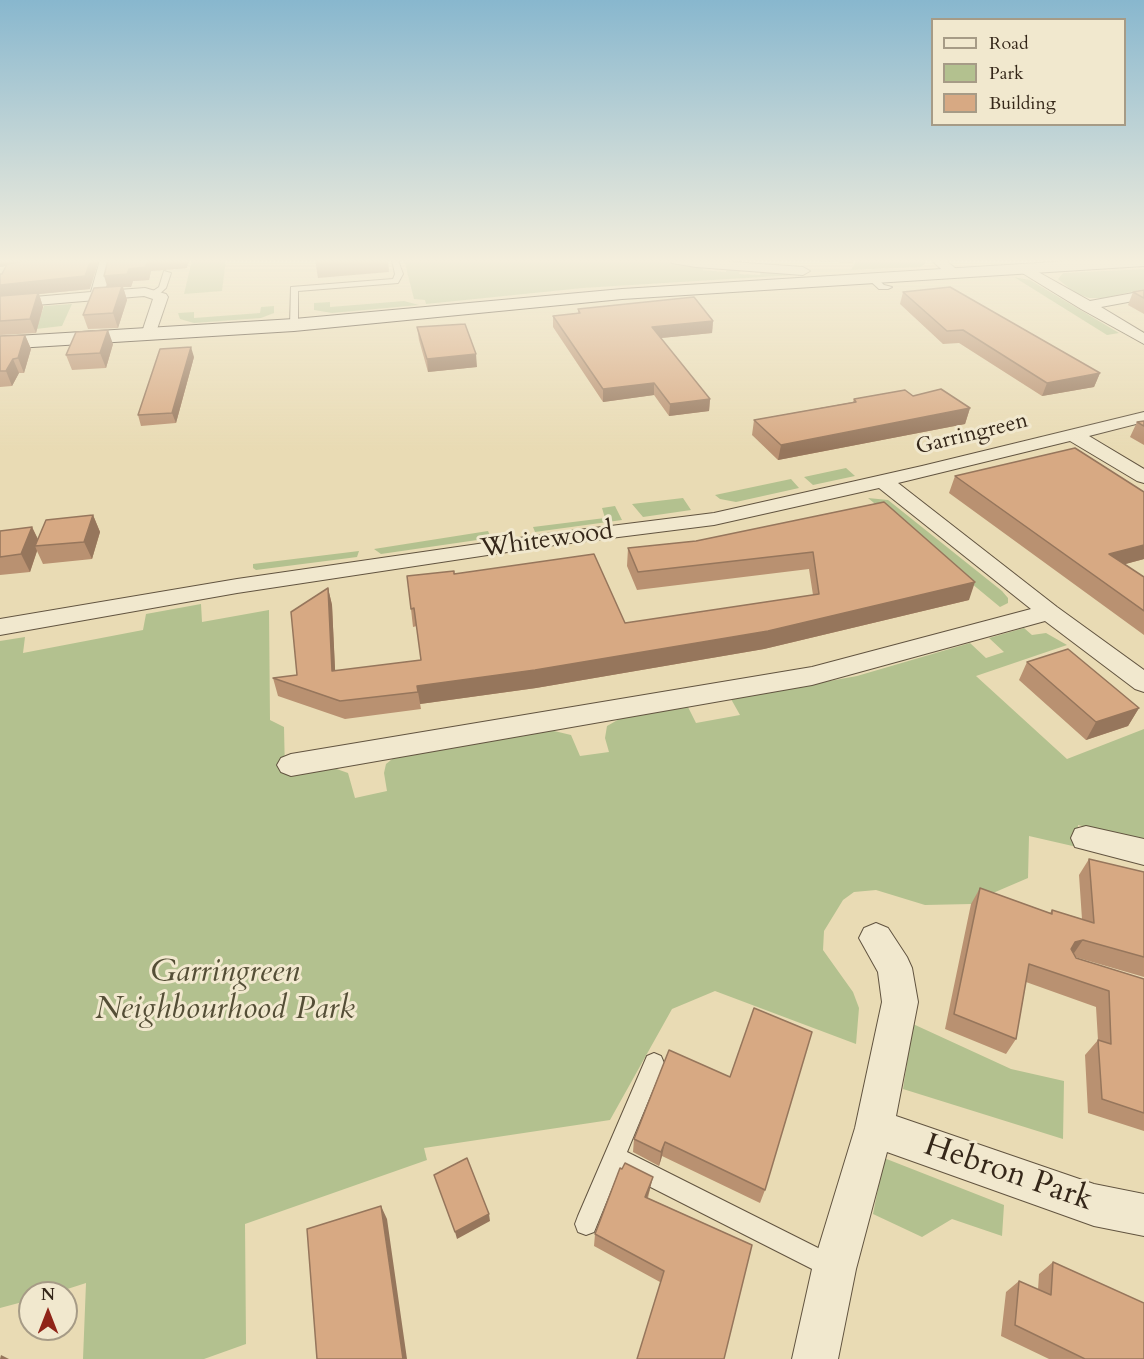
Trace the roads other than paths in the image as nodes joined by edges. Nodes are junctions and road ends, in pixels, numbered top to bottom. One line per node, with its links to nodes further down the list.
1 (153, 323): 5 (street)
2 (310, 323): 4 (street)
3 (1117, 323): 6 (street)
4 (294, 325): 5 (street)
5 (149, 335): 7 (street)
6 (1144, 339)
7 (0, 343)
8 (1144, 417): 9 (street, Garringreen)
9 (1072, 434): 10 (street); 11 (street, Garringreen)
10 (1144, 477)
11 (883, 481): 12 (street); 13 (street, Whitewood)
12 (1049, 612): 14 (street); 15 (street)
13 (0, 627)
14 (1144, 682)
15 (291, 765)
16 (1086, 838): 17 (street)
17 (1144, 852)
18 (876, 938): 20 (street)
19 (654, 1063): 21 (lane)
20 (874, 1128): 22 (street, Hebron Park); 24 (street)
21 (616, 1158): 23 (lane); 24 (lane)
22 (1144, 1215)
23 (586, 1224)
24 (834, 1269): 25 (street)
25 (814, 1359)

